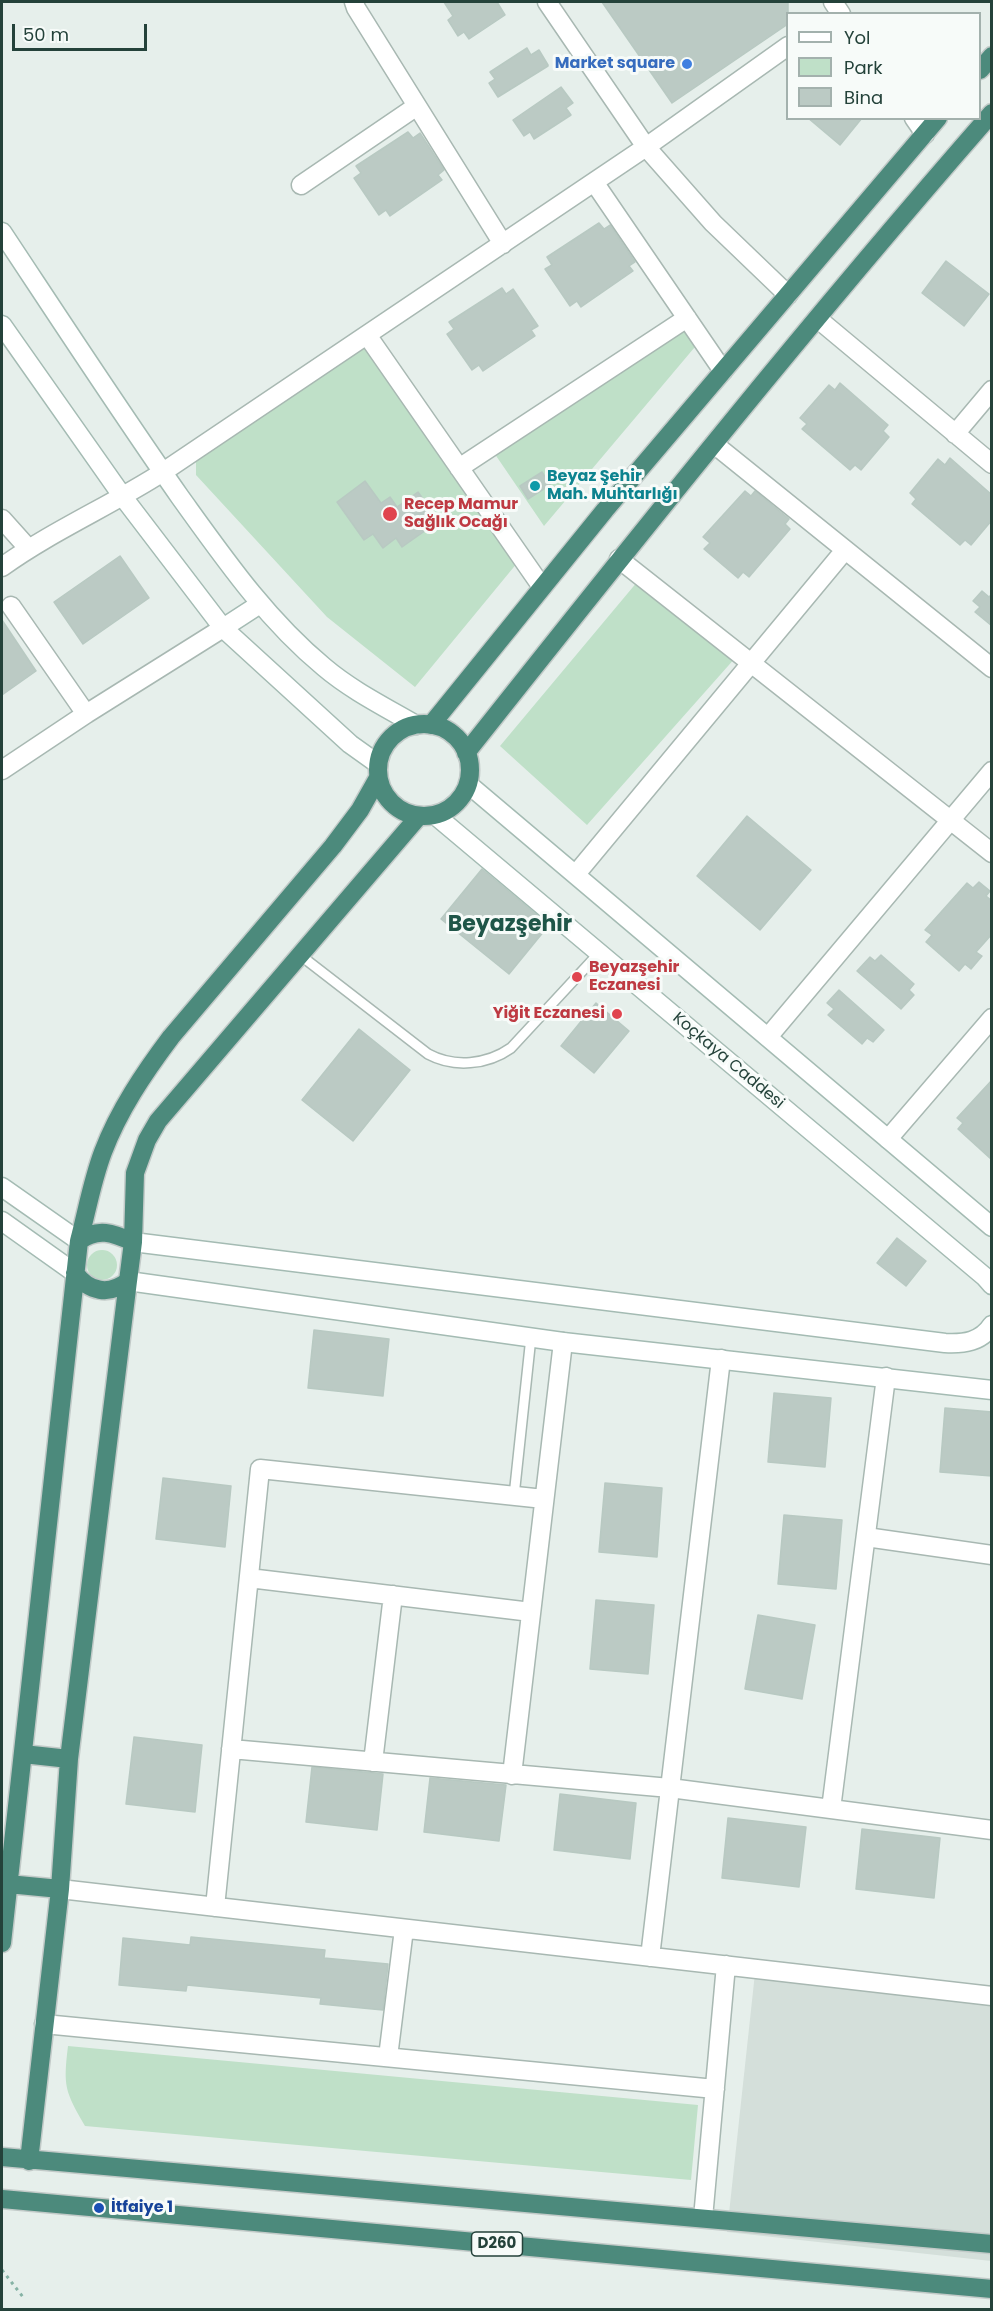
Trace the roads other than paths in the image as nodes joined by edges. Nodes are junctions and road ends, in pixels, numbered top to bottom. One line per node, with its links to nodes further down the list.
1 (354, 2): 6 (street)
2 (547, 2): 11 (street)
3 (786, 47): 11 (street)
4 (992, 56): 5 (highway)
5 (981, 69)
6 (417, 106): 13 (street); 15 (street)
7 (992, 113): 18 (highway)
8 (915, 120): 10 (street)
9 (936, 120): 10 (highway)
10 (925, 134): 16 (highway)
11 (646, 147): 12 (street); 16 (street)
12 (594, 182): 15 (street); 17 (street)
13 (301, 185)
14 (2, 232): 27 (street)
15 (502, 244): 20 (street)
16 (788, 295): 21 (highway)
17 (687, 318): 21 (street); 26 (street)
18 (818, 319): 23 (street); 24 (highway)
19 (2, 325): 28 (street)
20 (367, 335): 26 (street); 27 (street)
21 (723, 371): 34 (highway)
22 (992, 390): 23 (street)
23 (955, 434): 25 (street)
24 (714, 444): 31 (street); 32 (highway)
25 (992, 464)
26 (459, 468): 34 (street)
27 (163, 472): 28 (street); 35 (street)
28 (123, 497): 30 (street); 37 (street)
29 (2, 519): 30 (street)
30 (28, 548): 33 (street)
31 (845, 550): 38 (street); 39 (street)
32 (619, 559): 38 (street); 42 (highway)
33 (2, 567)
34 (542, 587): 41 (highway)
35 (260, 604): 37 (street); 41 (street)
36 (11, 606): 40 (street)
37 (223, 628): 40 (street); 44 (street)
38 (751, 663): 48 (street); 50 (street)
39 (992, 668)
40 (86, 714): 43 (street)
41 (424, 725): 42 (highway); 44 (highway)
42 (466, 753): 46 (highway)
43 (2, 770)
44 (378, 771): 47 (highway); 59 (highway)
45 (992, 771): 48 (street)
46 (468, 784): 47 (highway); 50 (street)
47 (427, 816): 51 (street, Koçkaya Caddesi); 52 (highway)
48 (950, 820): 49 (street); 54 (street)
49 (992, 853)
50 (576, 874): 54 (street)
51 (599, 953): 52 (lane); 63 (street, Koçkaya Caddesi)
52 (300, 955): 60 (highway)
53 (992, 1018): 55 (street)
54 (768, 1037): 55 (street)
55 (888, 1139): 58 (street)
56 (2, 1187): 59 (street)
57 (2, 1221): 61 (street)
58 (992, 1227)
59 (79, 1241): 60 (highway); 61 (highway)
60 (133, 1242): 62 (highway); 64 (street)
61 (75, 1273): 62 (highway); 78 (highway)
62 (128, 1281): 65 (street); 79 (highway)
63 (992, 1285)
64 (992, 1325)
65 (531, 1337): 66 (street); 70 (lane)
66 (563, 1342): 67 (street); 71 (street)
67 (721, 1359): 68 (street); 82 (street)
68 (886, 1377): 69 (street); 72 (street)
69 (992, 1390)
70 (514, 1496): 71 (street); 74 (street)
71 (544, 1499): 76 (street)
72 (866, 1537): 73 (street); 83 (street)
73 (992, 1555)
74 (249, 1578): 75 (street); 77 (street)
75 (393, 1596): 76 (street); 80 (street)
76 (531, 1612): 81 (street)
77 (231, 1749): 80 (street); 87 (street)
78 (23, 1754): 79 (highway); 85 (highway)
79 (69, 1759): 86 (highway)
80 (373, 1762): 81 (street)
81 (512, 1775): 82 (street)
82 (670, 1788): 83 (street); 90 (street)
83 (831, 1809): 84 (street)
84 (992, 1830)
85 (8, 1884): 86 (highway); 89 (highway)
86 (60, 1889): 87 (street); 93 (highway)
87 (215, 1907): 88 (street)
88 (404, 1929): 90 (street); 94 (street)
89 (2, 1943)
90 (650, 1957): 91 (street)
91 (726, 1965): 92 (street); 95 (street)
92 (992, 1996)
93 (44, 2024): 94 (street); 97 (highway)
94 (388, 2057): 95 (street)
95 (715, 2089): 99 (street)
96 (2, 2157): 97 (highway)
97 (29, 2161): 99 (highway)
98 (2, 2199): 101 (highway, D260)
99 (703, 2218): 100 (highway)
100 (992, 2244)
101 (992, 2289)

